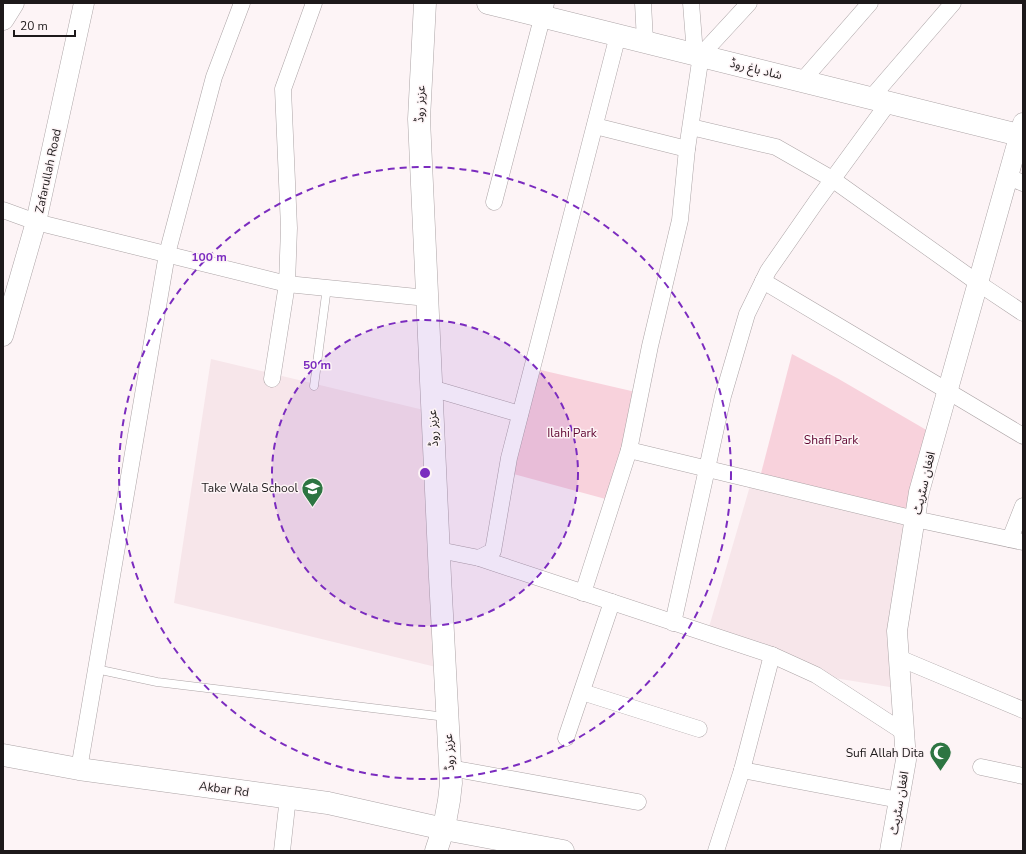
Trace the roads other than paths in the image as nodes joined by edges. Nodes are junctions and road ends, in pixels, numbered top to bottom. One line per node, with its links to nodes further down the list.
1 (84, 3): 25 (street, Zafarullah Road)
2 (242, 3): 26 (street)
3 (314, 3): 29 (street)
4 (425, 3): 31 (main road, عزیز روڈ)
5 (488, 3): 11 (main road, شاد باغ روڈ)
6 (643, 3): 13 (street)
7 (691, 3): 14 (street)
8 (749, 3): 14 (street)
9 (870, 3): 15 (street)
10 (953, 3): 16 (street)
11 (545, 10): 12 (main road, شاد باغ روڈ); 23 (street)
12 (618, 35): 13 (main road, شاد باغ روڈ); 17 (street)
13 (645, 41): 14 (main road, شاد باغ روڈ)
14 (698, 55): 15 (main road, شاد باغ روڈ); 18 (street)
15 (802, 81): 16 (main road, شاد باغ روڈ)
16 (880, 100): 19 (main road, شاد باغ روڈ); 21 (street)
17 (595, 126): 20 (street); 38 (street)
18 (690, 127): 20 (street); 21 (street)
19 (1022, 132): 22 (street, افغان سٹریٹ)
20 (687, 149): 40 (street)
21 (832, 179): 27 (street); 28 (street)
22 (1015, 180): 28 (street, افغان سٹریٹ)
23 (494, 202)
24 (3, 210): 25 (street)
25 (36, 222): 26 (street); 33 (street, Zafarullah Road)
26 (167, 254): 29 (street); 52 (street)
27 (763, 281): 37 (street); 41 (street)
28 (978, 283): 32 (street); 37 (street, افغان سٹریٹ)
29 (287, 284): 30 (street); 34 (street)
30 (327, 288): 31 (street); 35 (lane)
31 (427, 298): 36 (main road, عزیز روڈ)
32 (1023, 313)
33 (3, 336)
34 (272, 379)
35 (314, 386)
36 (431, 388): 38 (street); 45 (main road, عزیز روڈ)
37 (948, 390): 39 (street); 43 (street, افغان سٹریٹ)
38 (520, 414): 46 (street)
39 (1023, 436)
40 (629, 450): 41 (street); 47 (street)
41 (707, 469): 43 (street); 49 (street)
42 (1023, 506): 44 (street)
43 (915, 519): 44 (street); 51 (street, افغان سٹریٹ)
44 (1017, 540)
45 (438, 550): 46 (street); 55 (main road, عزیز روڈ)
46 (479, 558): 47 (street)
47 (583, 593): 48 (street)
48 (612, 602): 49 (street); 53 (street)
49 (673, 623): 50 (street)
50 (772, 655): 57 (street); 63 (street)
51 (899, 658): 54 (street); 57 (street, افغان سٹریٹ)
52 (96, 669): 55 (lane); 62 (street)
53 (582, 692): 56 (street); 58 (street)
54 (1023, 710)
55 (447, 718): 61 (main road, عزیز روڈ)
56 (699, 729)
57 (904, 733): 66 (street, افغان سٹریٹ)
58 (566, 738)
59 (3, 755): 62 (main road, Akbar Rd)
60 (981, 767): 64 (street)
61 (450, 768): 67 (street); 68 (main road, عزیز روڈ)
62 (79, 769): 65 (main road, Akbar Rd)
63 (742, 770): 66 (street); 72 (street)
64 (1023, 776)
65 (288, 797): 68 (main road, Akbar Rd); 69 (street)
66 (899, 800): 73 (street, افغان سٹریٹ)
67 (638, 802)
68 (444, 829): 70 (main road, عزیز روڈ); 71 (main road, Akbar Rd)
69 (282, 851)
70 (436, 851)
71 (563, 851)
72 (716, 851)
73 (890, 851)

